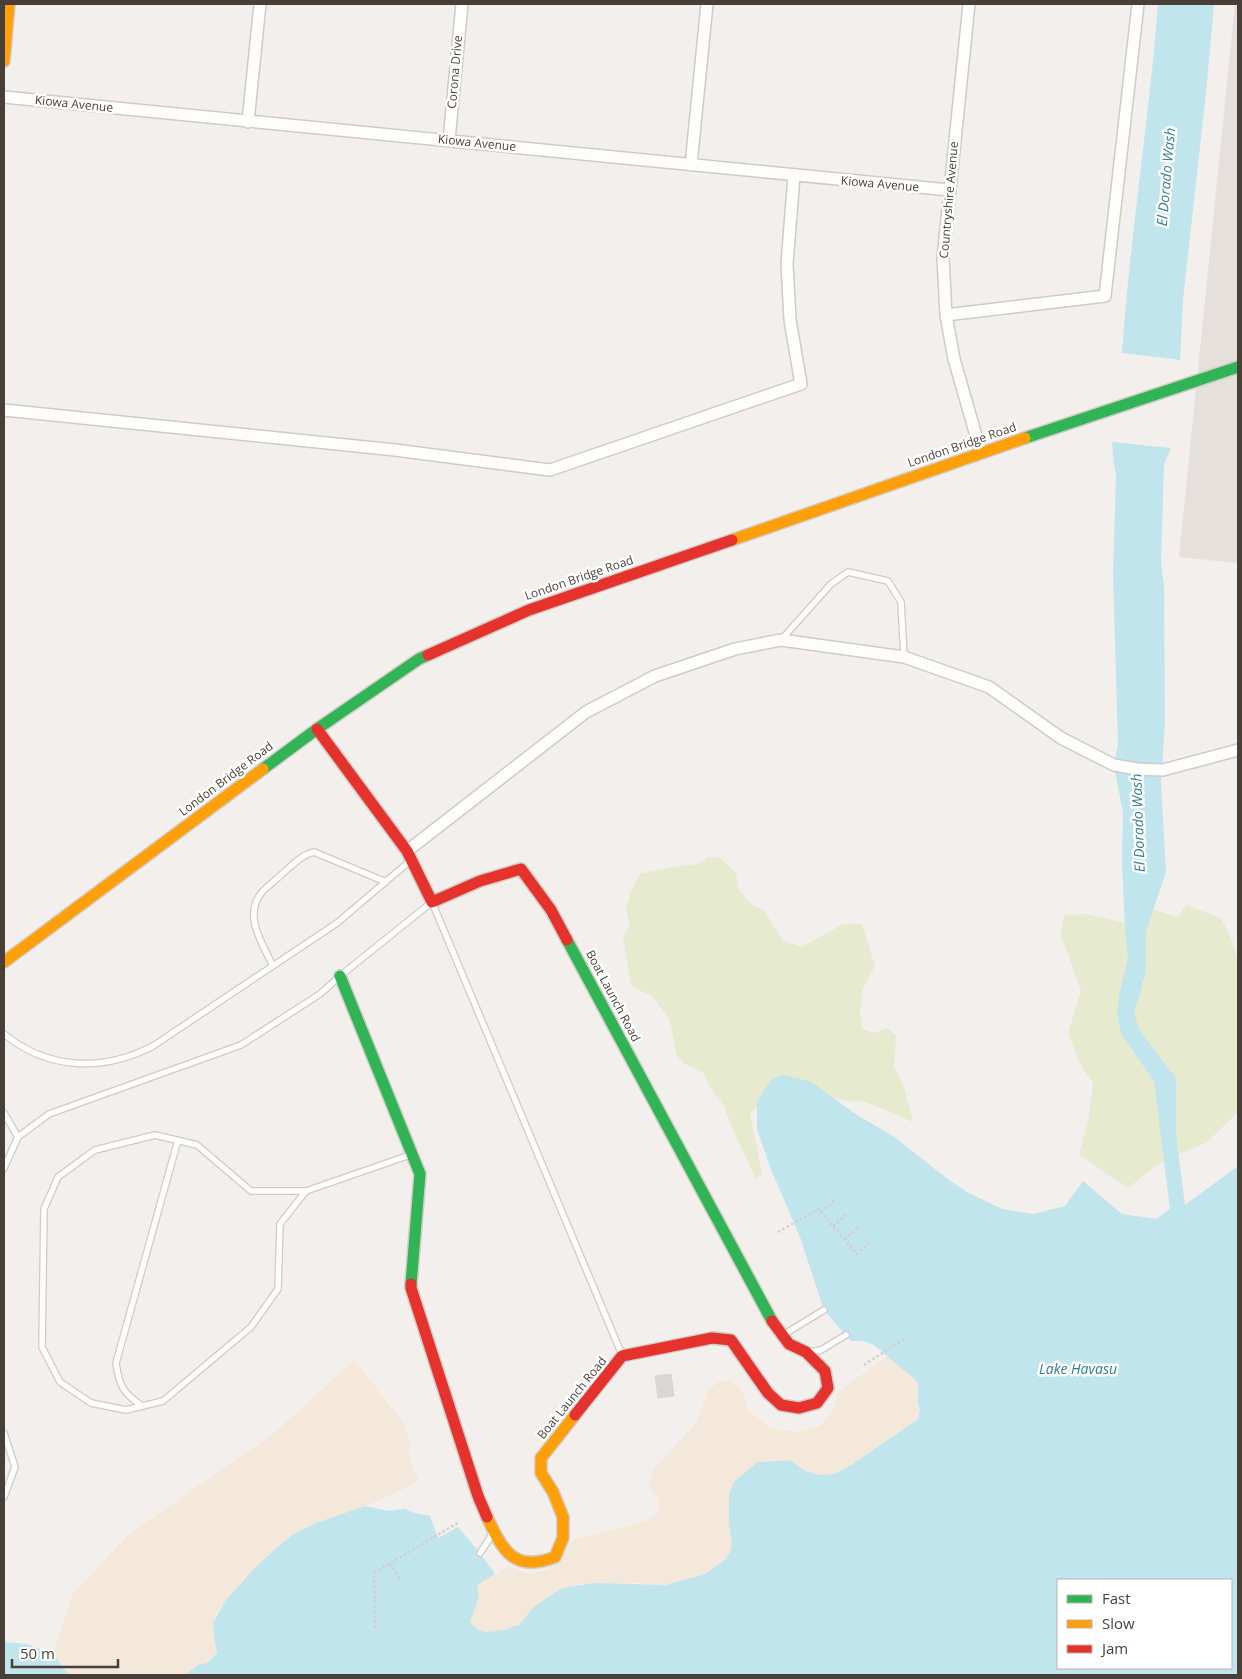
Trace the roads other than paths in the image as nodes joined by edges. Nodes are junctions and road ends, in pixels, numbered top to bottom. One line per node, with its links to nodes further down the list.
1 (10, 4): 7 (street)
2 (260, 4): 9 (street)
3 (462, 4): 10 (street, Corona Drive)
4 (707, 4): 11 (street)
5 (969, 4): 13 (street, Countryshire Avenue)
6 (1138, 4): 14 (street)
7 (4, 61)
8 (4, 97): 9 (street, Kiowa Avenue)
9 (248, 122): 10 (street, Kiowa Avenue)
10 (449, 140): 11 (street, Kiowa Avenue)
11 (691, 165): 12 (street, Kiowa Avenue)
12 (794, 176): 13 (street, Kiowa Avenue); 16 (street)
13 (950, 190): 14 (street, Countryshire Avenue)
14 (946, 315): 17 (street, Countryshire Avenue)
15 (1238, 367): 17 (street, London Bridge Road)
16 (4, 410)
17 (982, 453): 20 (street, London Bridge Road)
18 (781, 640): 19 (street); 19 (lane); 22 (street)
19 (904, 657): 21 (street)
20 (317, 729): 22 (street); 25 (street, London Bridge Road)
21 (1238, 750)
22 (409, 856): 23 (lane); 24 (street)
23 (386, 882): 26 (lane); 26 (lane)
24 (432, 902): 27 (lane); 36 (street, Boat Launch Road); 39 (lane)
25 (4, 962)
26 (273, 966): 28 (lane)
27 (340, 976): 30 (lane); 32 (street, Boat Launch Road)
28 (4, 1034)
29 (4, 1113): 30 (lane)
30 (18, 1138): 33 (lane)
31 (178, 1140): 34 (lane); 40 (lane); 40 (lane)
32 (412, 1154): 34 (lane); 43 (street, Boat Launch Road)
33 (4, 1168)
34 (306, 1191): 40 (lane)
35 (824, 1310): 36 (lane)
36 (783, 1335): 38 (street, Boat Launch Road)
37 (846, 1335): 38 (lane)
38 (806, 1352): 39 (street, Boat Launch Road)
39 (622, 1356): 43 (street, Boat Launch Road)
40 (142, 1406)
41 (4, 1433): 42 (lane)
42 (4, 1497)
43 (492, 1526): 44 (lane)
44 (480, 1553)

